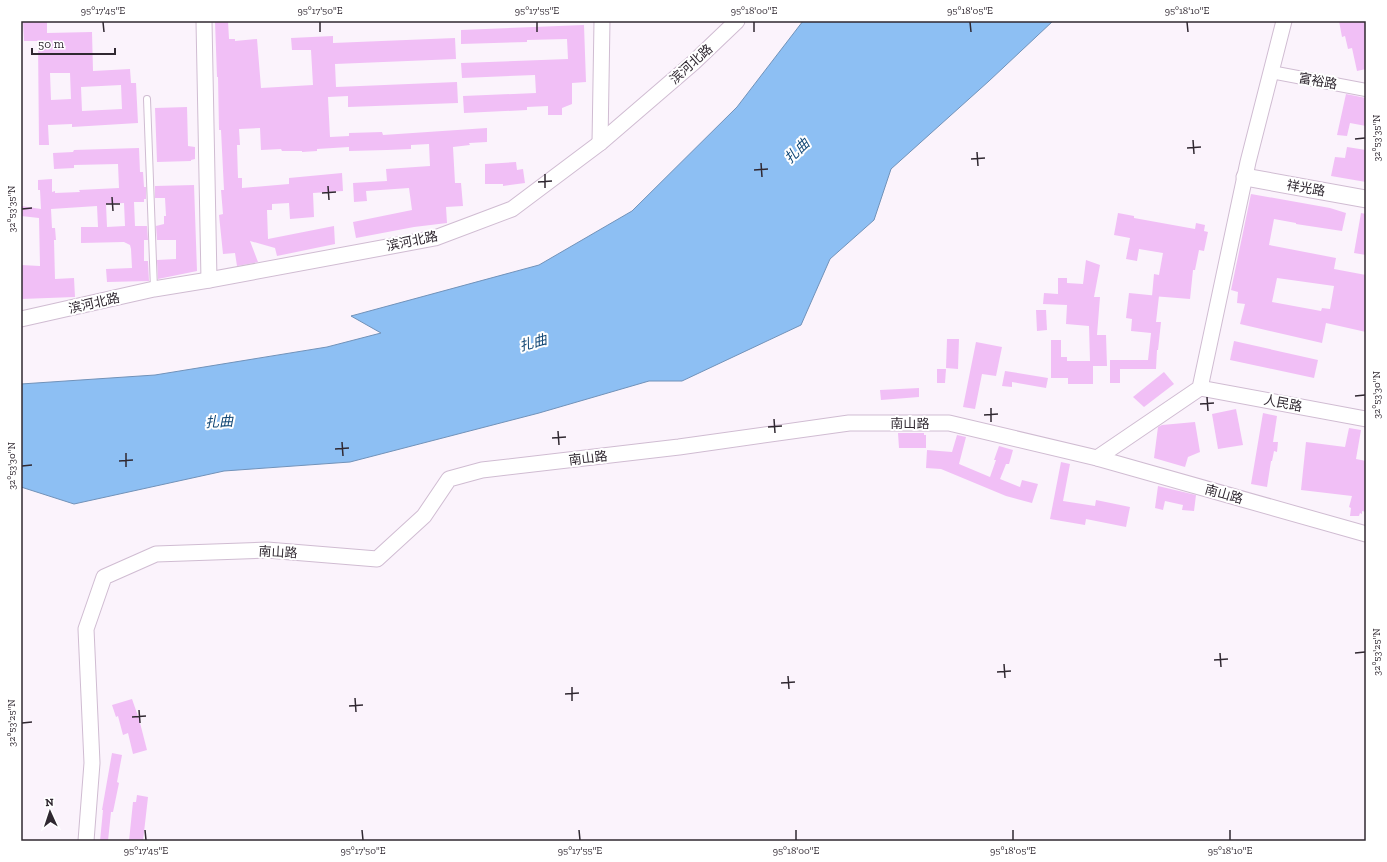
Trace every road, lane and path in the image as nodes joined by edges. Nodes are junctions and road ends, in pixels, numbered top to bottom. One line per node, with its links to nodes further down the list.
1 (204, 21): 11 (street)
2 (602, 21): 8 (street)
3 (736, 21): 8 (street, 滨河北路)
4 (1284, 21): 5 (street)
5 (1271, 72): 6 (street, 富裕路); 9 (street)
6 (1366, 90)
7 (147, 99): 12 (lane)
8 (600, 143): 11 (street, 滨河北路)
9 (1245, 177): 10 (main road, 祥光路); 14 (street)
10 (1366, 199)
11 (209, 280): 12 (street, 滨河北路)
12 (154, 289): 13 (street, 滨河北路)
13 (21, 319)
14 (1200, 388): 15 (street, 人民路); 16 (street)
15 (1366, 419)
16 (1096, 458): 17 (street, 南山路); 18 (street, 南山路)
17 (1366, 534)
18 (86, 841)

